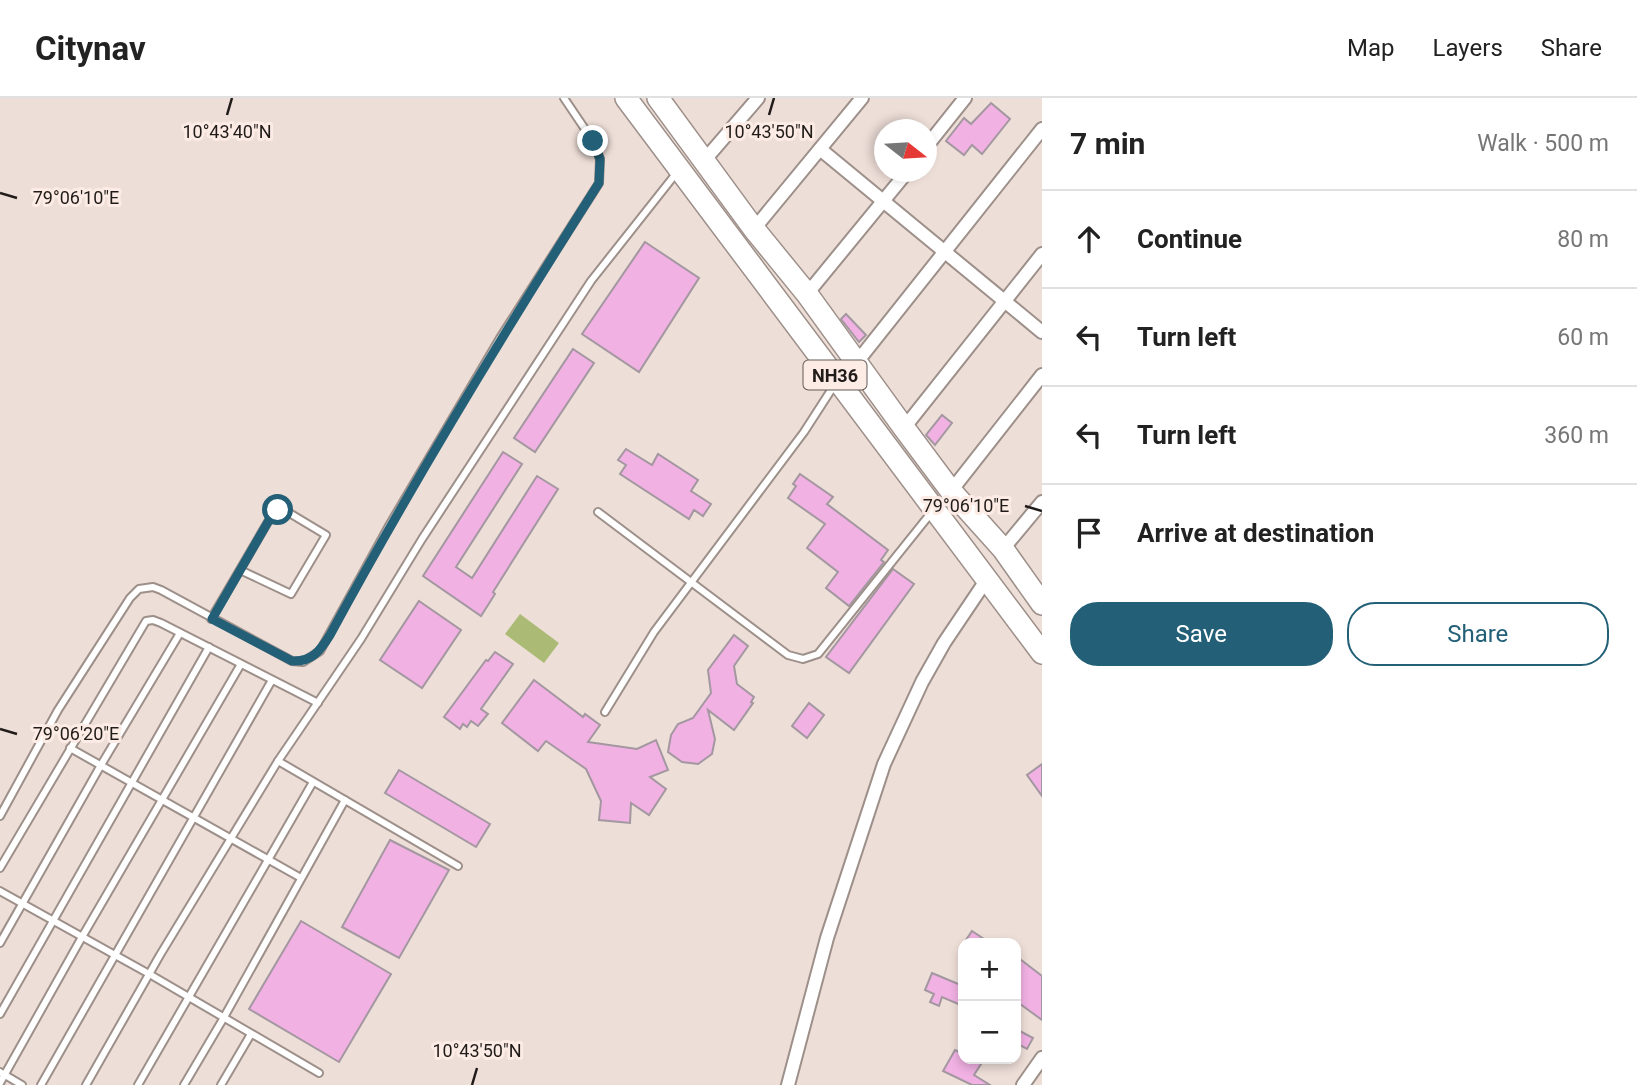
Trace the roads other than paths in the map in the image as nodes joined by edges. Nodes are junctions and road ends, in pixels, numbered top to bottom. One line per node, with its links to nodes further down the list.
1 (564, 98): 33 (lane)
2 (626, 98): 11 (highway, NH36)
3 (758, 98): 10 (street)
4 (862, 98): 9 (street)
5 (965, 98): 8 (street)
6 (662, 100): 10 (highway, NH36)
7 (1042, 129): 15 (street)
8 (937, 133)
9 (820, 149): 13 (street); 14 (street)
10 (703, 162): 14 (highway, NH36)
11 (679, 169): 22 (highway, NH36); 39 (lane)
12 (899, 182): 13 (street)
13 (883, 202): 15 (street); 17 (street)
14 (754, 229): 17 (highway, NH36)
15 (944, 253): 18 (street); 20 (street)
16 (1042, 254): 18 (street)
17 (807, 294): 20 (highway, NH36)
18 (1004, 299): 19 (street); 23 (street)
19 (1042, 332)
20 (857, 362): 23 (highway, NH36)
21 (1042, 375): 24 (street)
22 (838, 379): 26 (highway, NH36); 31 (lane)
23 (904, 428): 24 (highway, NH36)
24 (951, 491): 28 (highway, NH36)
25 (1042, 502): 28 (street)
26 (934, 508): 30 (highway, NH36); 31 (lane)
27 (598, 512): 31 (lane)
28 (1003, 549): 32 (highway, NH36)
29 (240, 570): 29 (lane); 33 (lane)
30 (987, 579): 36 (highway, NH36); 76 (street)
31 (692, 583): 40 (lane)
32 (1042, 604)
33 (212, 619): 48 (lane)
34 (180, 633): 35 (lane); 41 (lane); 43 (lane)
35 (209, 647): 37 (lane); 44 (lane)
36 (1042, 653)
37 (241, 664): 38 (lane); 46 (lane)
38 (272, 680): 39 (lane); 49 (lane)
39 (318, 703): 42 (lane)
40 (605, 712)
41 (70, 748): 43 (lane); 53 (lane)
42 (278, 761): 45 (lane); 50 (lane)
43 (101, 765): 44 (lane); 56 (lane)
44 (132, 782): 46 (lane); 57 (lane)
45 (313, 782): 47 (lane); 51 (lane)
46 (163, 799): 49 (lane); 58 (lane)
47 (345, 800): 52 (lane); 54 (lane)
48 (0, 816)
49 (194, 816): 50 (lane); 60 (lane)
50 (232, 837): 51 (lane); 61 (lane)
51 (270, 859): 54 (lane); 62 (lane)
52 (458, 866)
53 (0, 868)
54 (302, 878): 64 (lane)
55 (0, 891): 56 (lane)
56 (23, 904): 57 (lane); 59 (lane)
57 (53, 921): 58 (lane); 63 (lane)
58 (82, 937): 60 (lane); 68 (lane)
59 (0, 943)
60 (115, 955): 61 (lane); 71 (lane)
61 (151, 975): 62 (lane); 72 (lane)
62 (190, 998): 64 (lane); 73 (lane)
63 (0, 1014)
64 (223, 1019): 65 (lane); 74 (lane)
65 (251, 1034): 67 (lane); 75 (lane)
66 (1042, 1058): 77 (street)
67 (320, 1073)
68 (2, 1074): 69 (lane); 70 (lane)
69 (0, 1083)
70 (22, 1085)
71 (41, 1085)
72 (86, 1085)
73 (138, 1085)
74 (184, 1085)
75 (221, 1085)
76 (788, 1085)
77 (1023, 1085)

